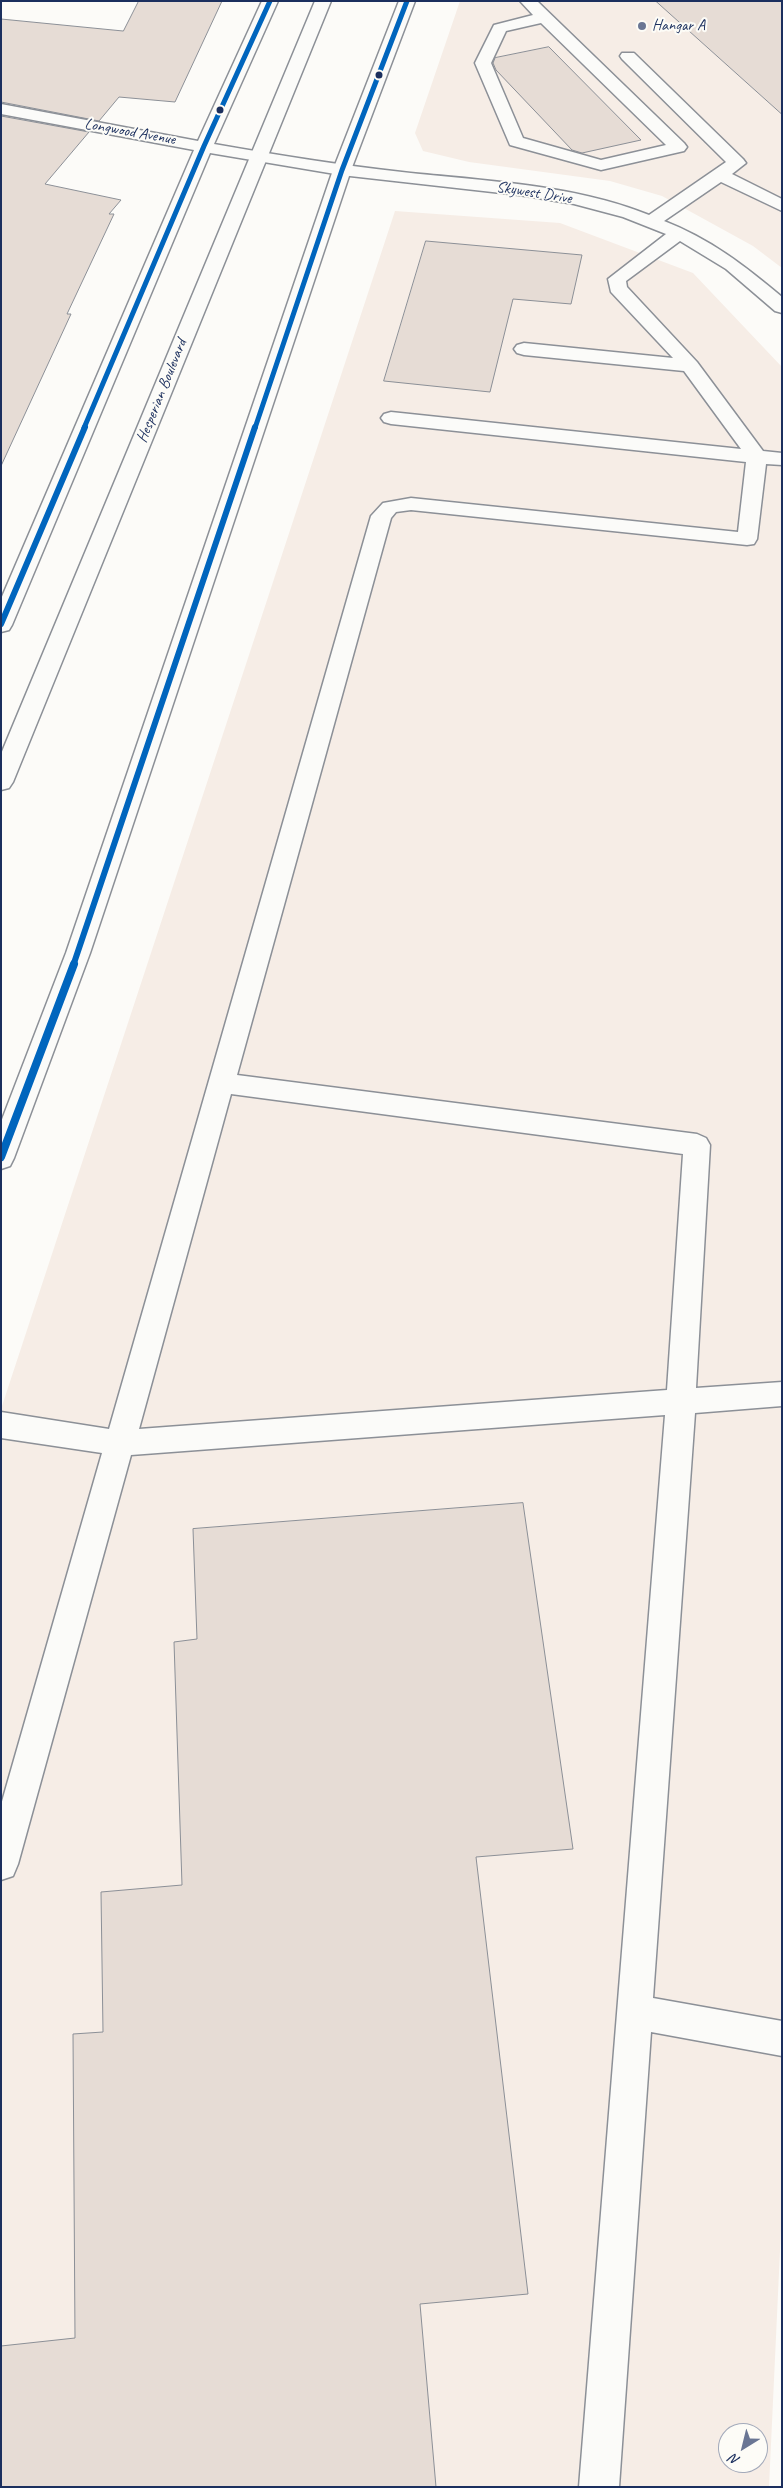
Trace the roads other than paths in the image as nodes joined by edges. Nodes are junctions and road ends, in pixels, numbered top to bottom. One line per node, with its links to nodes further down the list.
1 (270, 1): 8 (main road)
2 (323, 1): 9 (main road, Hesperian Boulevard)
3 (407, 1): 10 (main road)
4 (528, 1): 5 (main road)
5 (544, 17): 5 (main road)
6 (628, 56): 11 (main road)
7 (1, 110): 8 (main road, Longwood Avenue)
8 (204, 146): 9 (main road, Longwood Avenue); 21 (main road)
9 (258, 156): 10 (main road, Skywest Drive); 22 (main road, Hesperian Boulevard)
10 (342, 170): 13 (main road, Skywest Drive); 24 (main road)
11 (720, 175): 12 (main road); 13 (main road)
12 (782, 206)
13 (652, 221): 14 (main road, Skywest Drive)
14 (679, 233): 15 (main road, Skywest Drive); 17 (main road)
15 (782, 307)
16 (524, 349): 17 (main road)
17 (690, 366): 19 (main road)
18 (391, 418): 19 (main road)
19 (757, 457): 20 (main road); 23 (main road)
20 (782, 458)
21 (1, 625)
22 (1, 782)
23 (221, 1083): 26 (main road); 28 (main road)
24 (1, 1158)
25 (782, 1394): 26 (main road)
26 (680, 1402): 28 (main road); 30 (main road)
27 (1, 1425): 28 (main road)
28 (120, 1443): 29 (main road)
29 (1, 1864)
30 (634, 2012): 31 (main road); 32 (main road)
31 (782, 2039)
32 (599, 2487)

